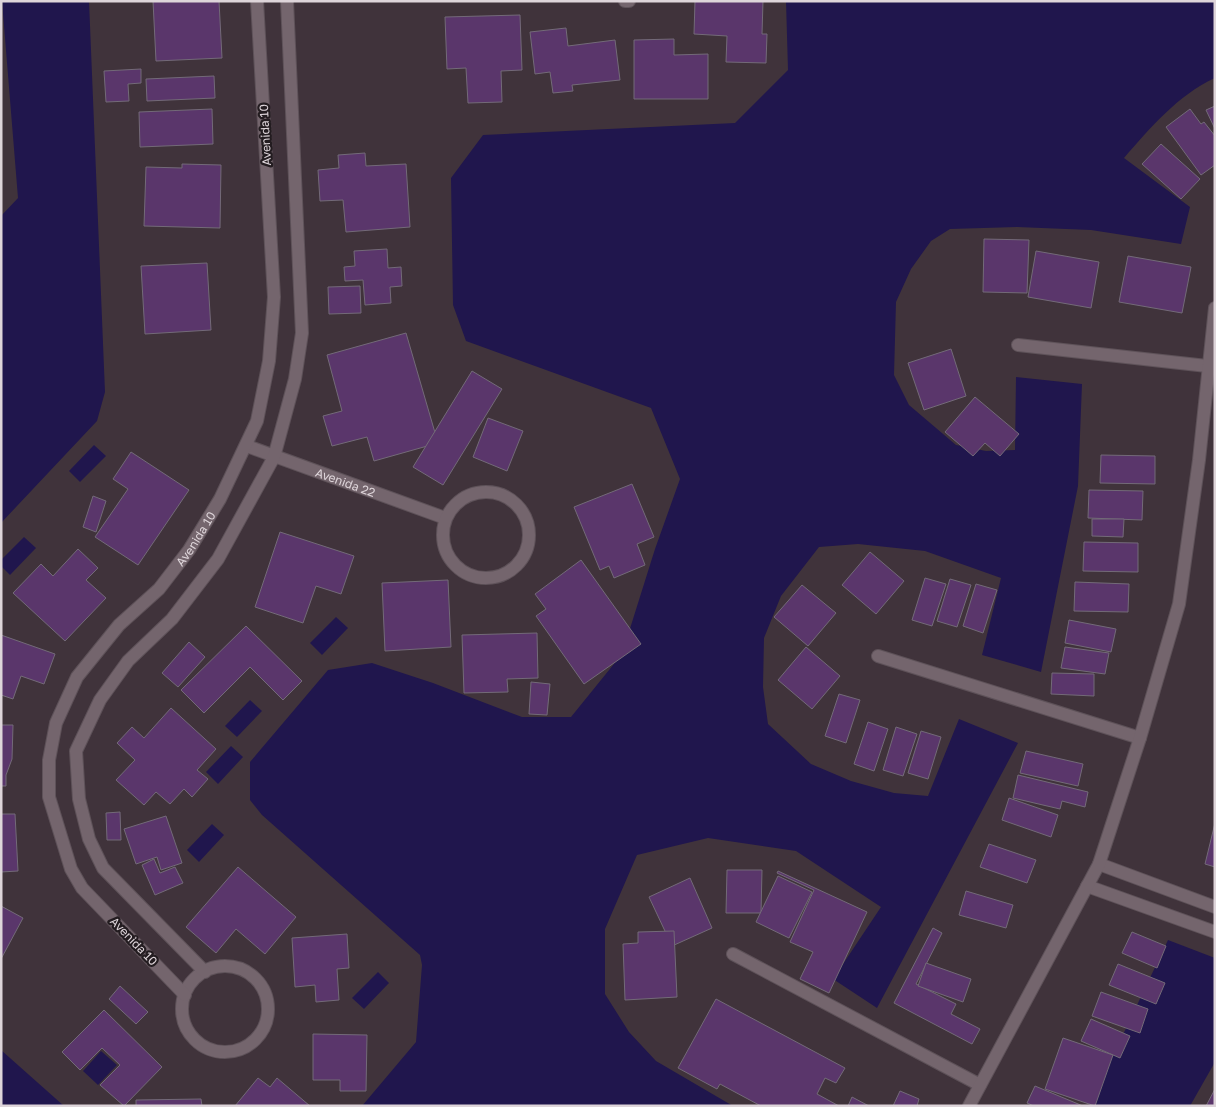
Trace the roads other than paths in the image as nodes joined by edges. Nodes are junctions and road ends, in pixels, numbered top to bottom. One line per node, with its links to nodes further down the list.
1 (257, 1): 6 (street, Avenida 10)
2 (287, 1): 7 (street)
3 (1215, 308): 5 (street)
4 (1018, 345): 5 (street)
5 (1207, 366): 10 (street)
6 (247, 446): 7 (street, Avenida 22); 17 (street, Avenida 10)
7 (274, 457): 8 (street, Avenida 22); 16 (street)
8 (445, 518): 8 (street)
9 (878, 656): 10 (street)
10 (1140, 738): 11 (street)
11 (1099, 864): 12 (street); 13 (street)
12 (1088, 886): 14 (street); 18 (street)
13 (1215, 907)
14 (1215, 932)
15 (733, 954): 18 (street)
16 (205, 972): 17 (street); 17 (street)
17 (185, 995)
18 (980, 1085): 19 (street)
19 (969, 1106)

